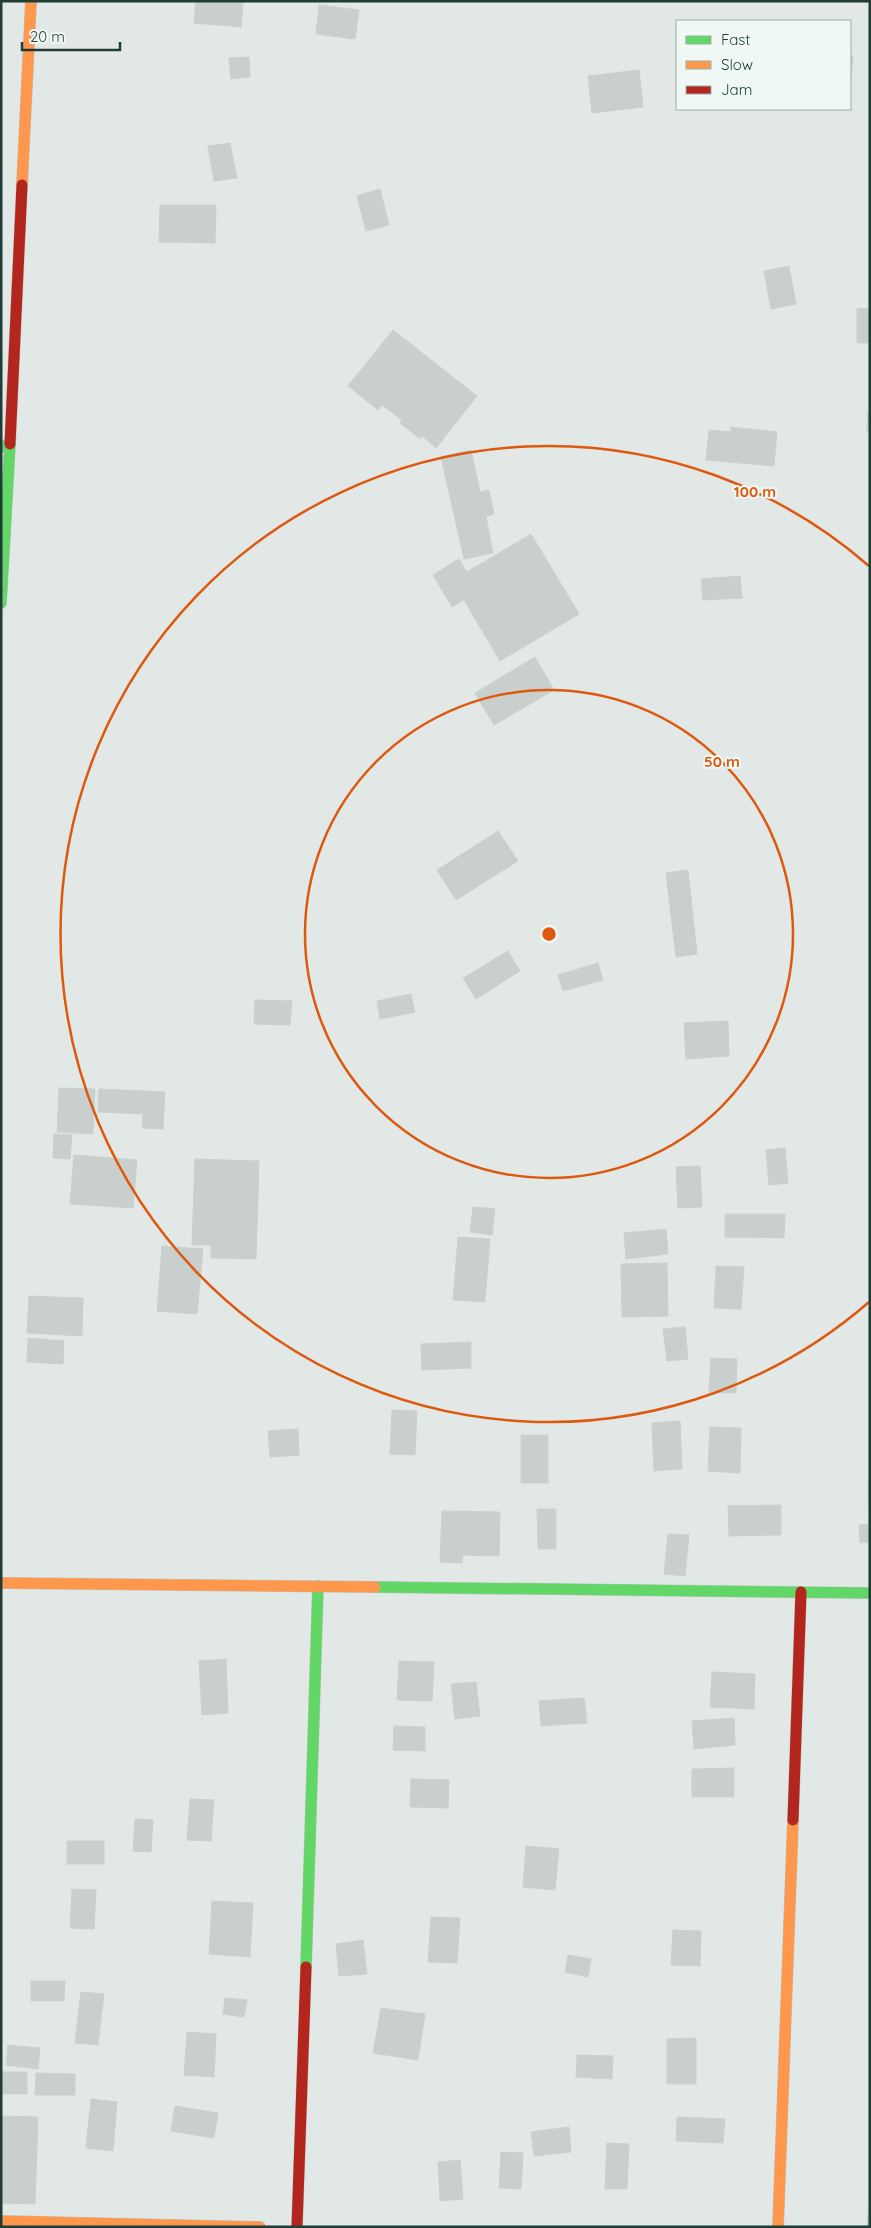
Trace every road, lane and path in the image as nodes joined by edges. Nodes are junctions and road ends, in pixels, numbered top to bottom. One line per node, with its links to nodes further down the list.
1 (31, 1): 2 (main road)
2 (6, 445): 3 (main road)
3 (1, 603)
4 (1, 1583): 5 (main road)
5 (318, 1586): 6 (main road); 10 (main road)
6 (801, 1592): 7 (main road); 11 (main road)
7 (870, 1593)
8 (1, 2220): 9 (main road)
9 (260, 2227)
10 (298, 2227)
11 (778, 2227)

